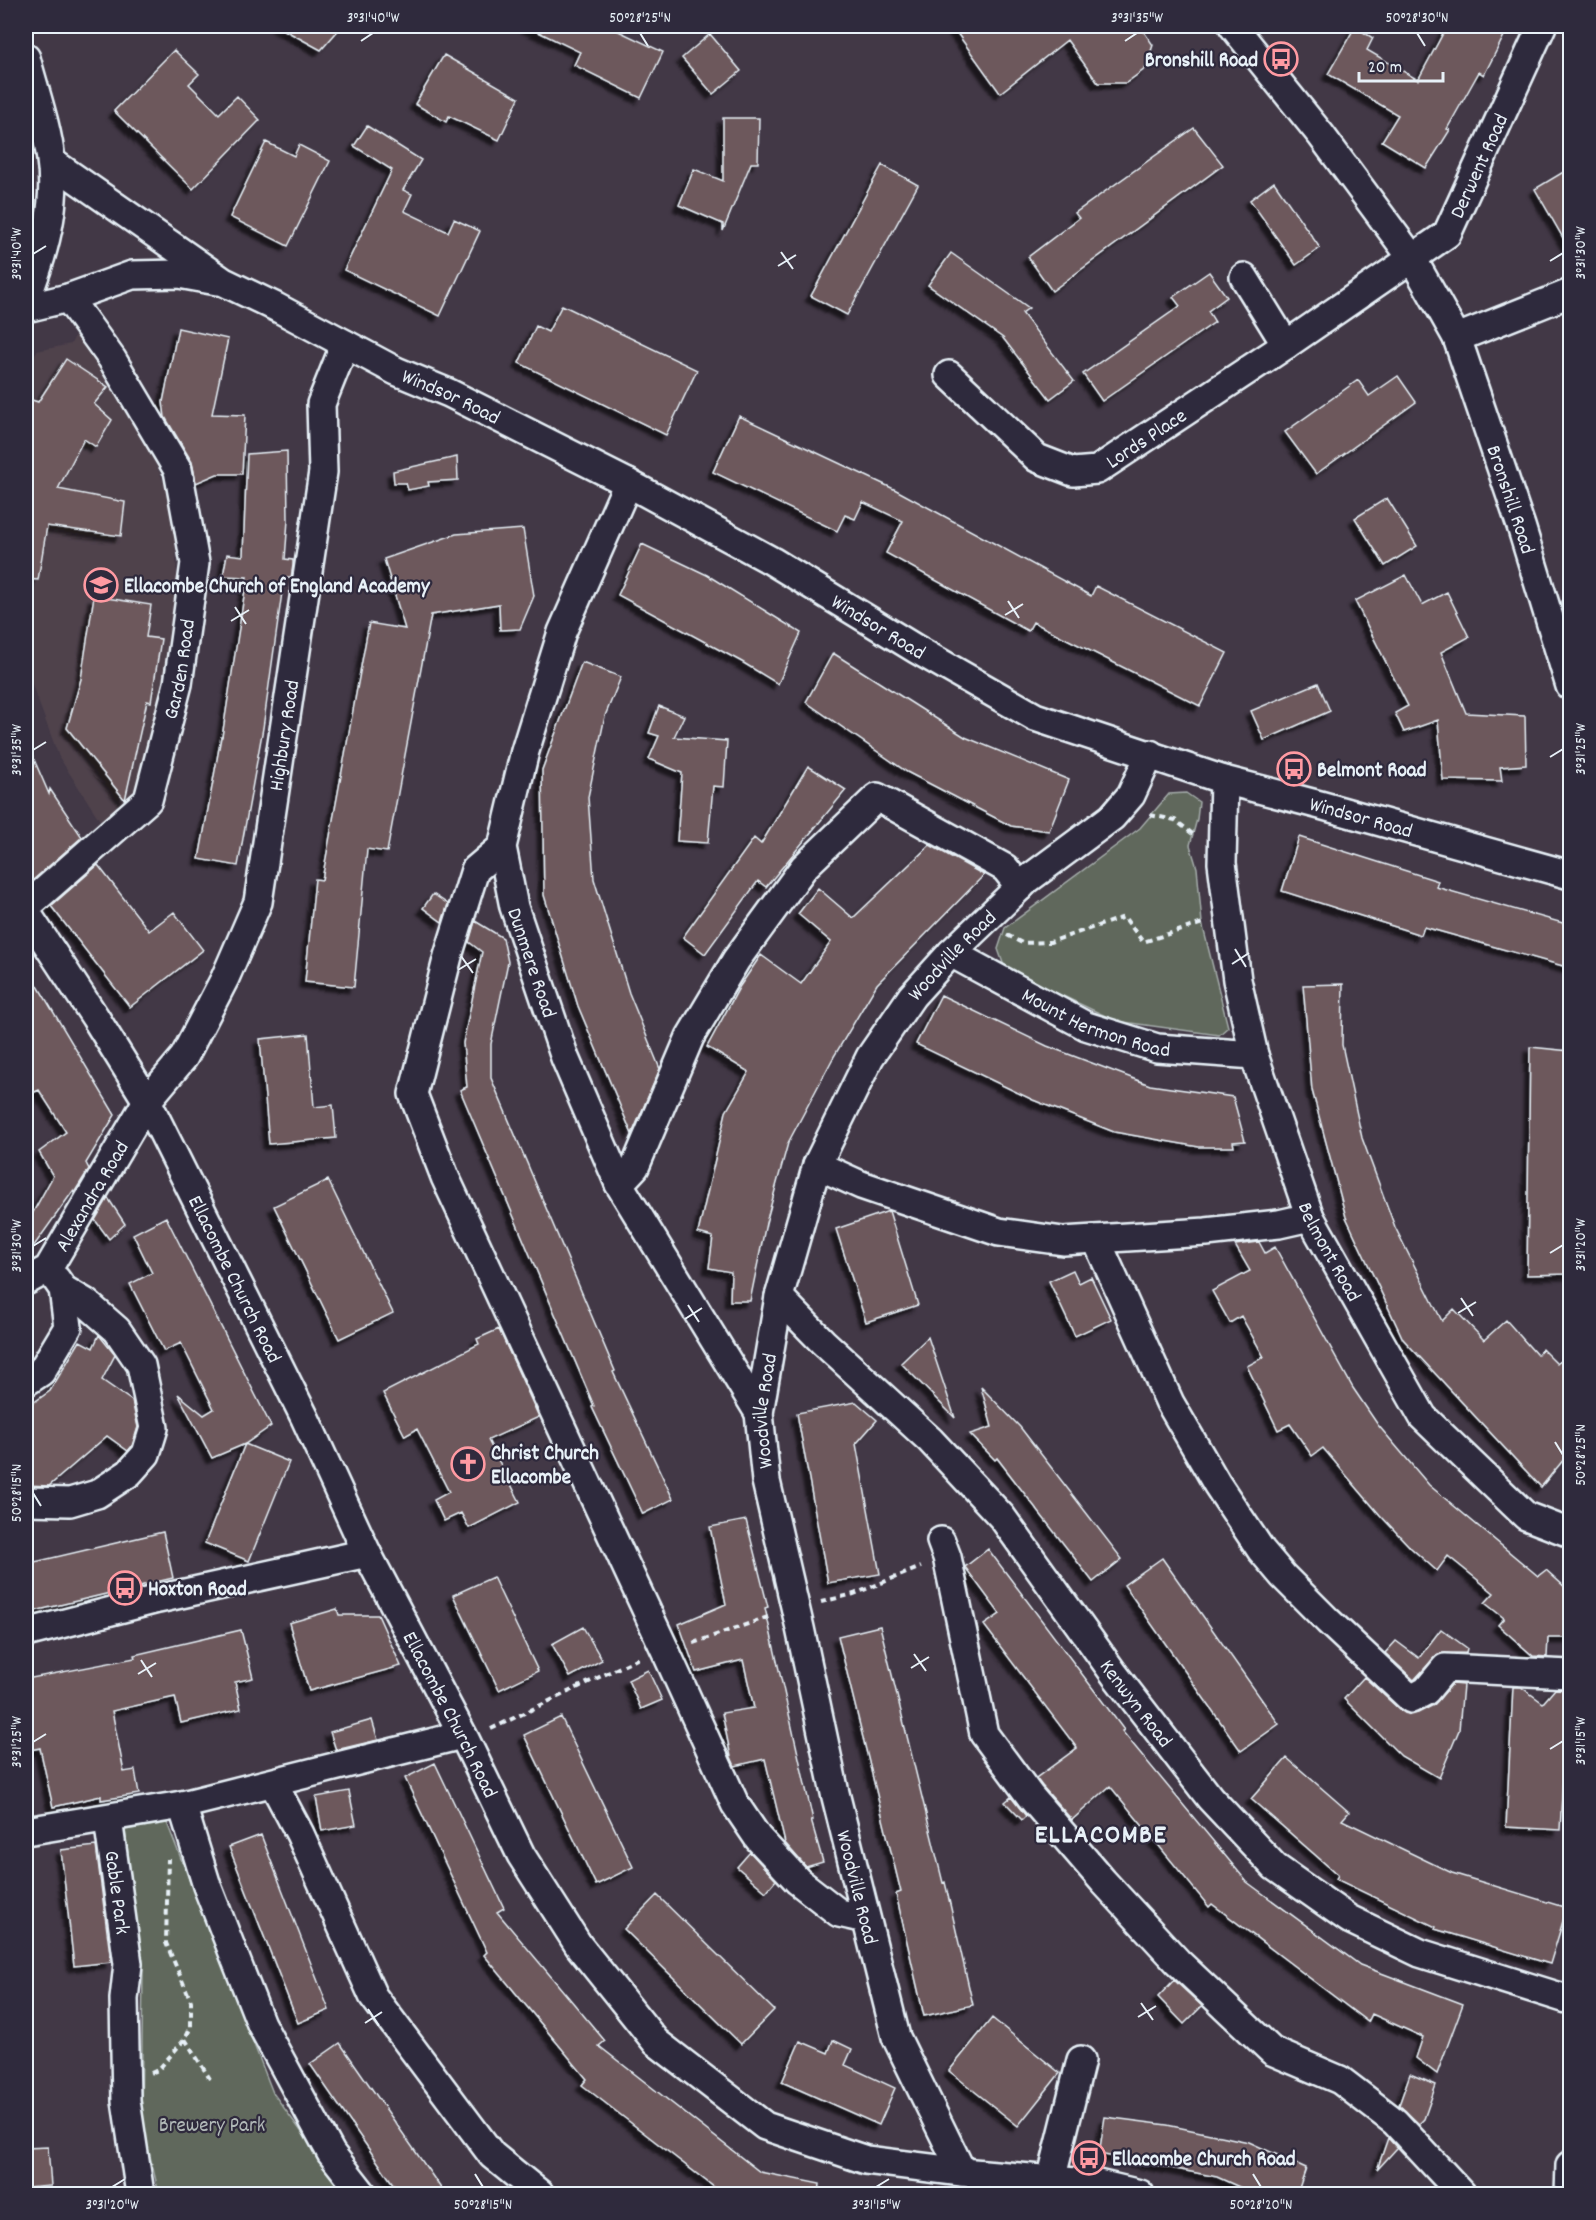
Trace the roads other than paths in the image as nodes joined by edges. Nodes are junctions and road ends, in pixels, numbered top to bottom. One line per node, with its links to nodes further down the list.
1 (1233, 26): 6 (street, Bronshill Road)
2 (1542, 26): 6 (street, Derwent Road)
3 (26, 58): 4 (street)
4 (52, 162): 5 (street); 8 (street, Windsor Road)
5 (35, 254): 11 (street)
6 (1412, 258): 13 (street, Bronshill Road); 15 (street, Lords Place)
7 (1244, 277): 15 (street)
8 (224, 282): 10 (street, Windsor Road); 14 (street, Windsor Road)
9 (1570, 293): 13 (street)
10 (68, 298): 12 (street, Windsor Road); 24 (street, Garden Road)
11 (26, 299)
12 (26, 308)
13 (1457, 338): 18 (street, Bronshill Road)
14 (345, 344): 17 (street, Windsor Road); 28 (street, Highbury Road)
15 (1286, 345): 16 (street, Lords Place)
16 (949, 375)
17 (628, 483): 19 (street, Windsor Road); 21 (street, Dunmere Road)
18 (1570, 686)
19 (1150, 754): 20 (street, Windsor Road); 23 (street, Woodville Road)
20 (1224, 780): 22 (street, Windsor Road); 27 (street, Belmont Road)
21 (502, 847): 30 (street, Dunmere Road); 48 (street)
22 (1570, 875)
23 (1020, 887): 26 (street, Woodville Road); 30 (street)
24 (26, 907)
25 (26, 912): 28 (street, Ellacombe Church Road)
26 (951, 953): 27 (street, Mount Hermon Road); 29 (street, Woodville Road)
27 (1254, 1056): 31 (street, Belmont Road)
28 (147, 1101): 33 (street, Alexandra Road); 40 (street, Ellacombe Church Road)
29 (818, 1165): 32 (street); 34 (street, Woodville Road)
30 (619, 1184): 36 (street, Dunmere Road)
31 (1311, 1217): 32 (street); 38 (street, Belmont Road)
32 (1096, 1239): 42 (street)
33 (46, 1280): 35 (street); 37 (street)
34 (779, 1297): 36 (street, Woodville Road); 49 (street, Kenwyn Road)
35 (26, 1382)
36 (759, 1413): 48 (street, Woodville Road)
37 (26, 1501)
38 (1570, 1533)
39 (944, 1549): 58 (street)
40 (367, 1553): 41 (street); 43 (street, Ellacombe Church Road)
41 (26, 1633)
42 (1570, 1674)
43 (464, 1738): 44 (street); 52 (street, Ellacombe Church Road)
44 (273, 1783): 45 (street); 56 (street)
45 (182, 1806): 46 (street); 55 (street)
46 (108, 1819): 47 (street); 54 (street, Gable Park)
47 (26, 1831)
48 (866, 1919): 52 (street, Woodville Road)
49 (1570, 2000)
50 (1082, 2060): 53 (street)
51 (1570, 2165): 59 (street)
52 (962, 2172): 53 (street, Ellacombe Church Road)
53 (1051, 2180): 57 (street, Ellacombe Church Road)
54 (140, 2194)
55 (363, 2194)
56 (540, 2194)
57 (1140, 2194)
58 (1462, 2194)
59 (1569, 2194)

